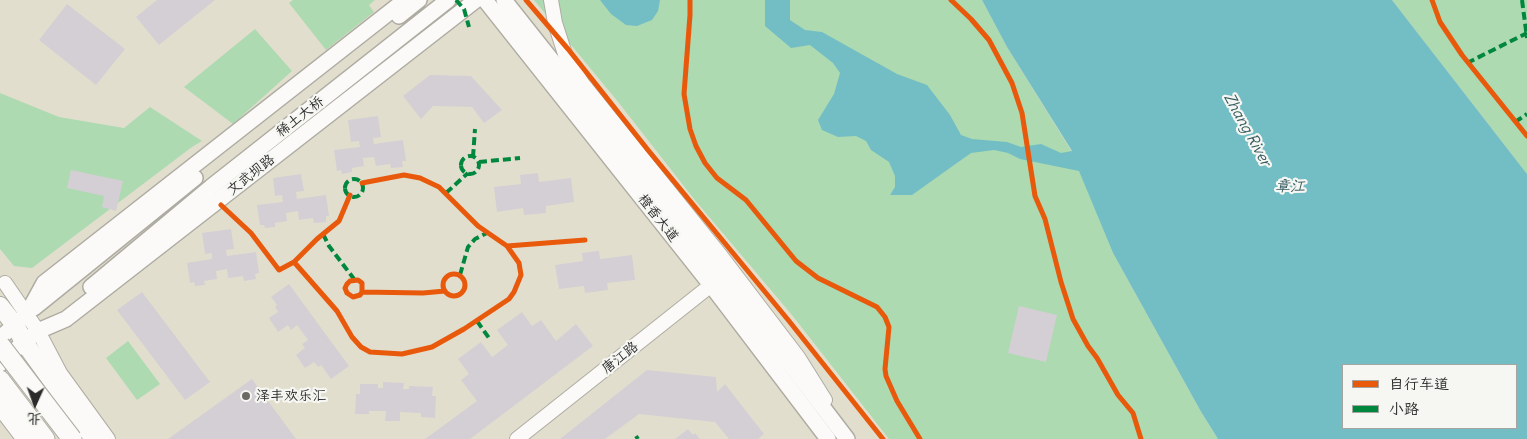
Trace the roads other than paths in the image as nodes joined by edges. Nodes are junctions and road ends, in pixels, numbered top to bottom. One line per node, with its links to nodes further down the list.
1 (405, 0): 11 (main road)
2 (419, 0): 11 (main road, 稀土大桥)
3 (448, 0): 12 (main road, 稀土大桥)
4 (476, 0): 12 (main road, 文武坝路)
5 (484, 0): 9 (main road, 橙香大道)
6 (504, 0): 9 (main road, 橙香大道)
7 (551, 0): 27 (street)
8 (2, 280): 11 (street)
9 (717, 280): 25 (street, 唐江路); 26 (main road, 橙香大道); 27 (main road, 橙香大道)
10 (0, 306): 11 (main road)
11 (21, 319): 12 (street); 13 (main road); 14 (main road)
12 (38, 331): 14 (main road, 文武坝路); 24 (street)
13 (0, 338)
14 (24, 342): 16 (main road, 文武坝路); 23 (main road)
15 (0, 345): 22 (highway, bridge)
16 (0, 364)
17 (0, 380): 21 (highway)
18 (0, 405): 20 (main road)
19 (0, 416): 20 (street)
20 (25, 439)
21 (45, 439)
22 (72, 439)
23 (94, 439)
24 (108, 439)
25 (517, 439)
26 (828, 439)
27 (848, 439)

